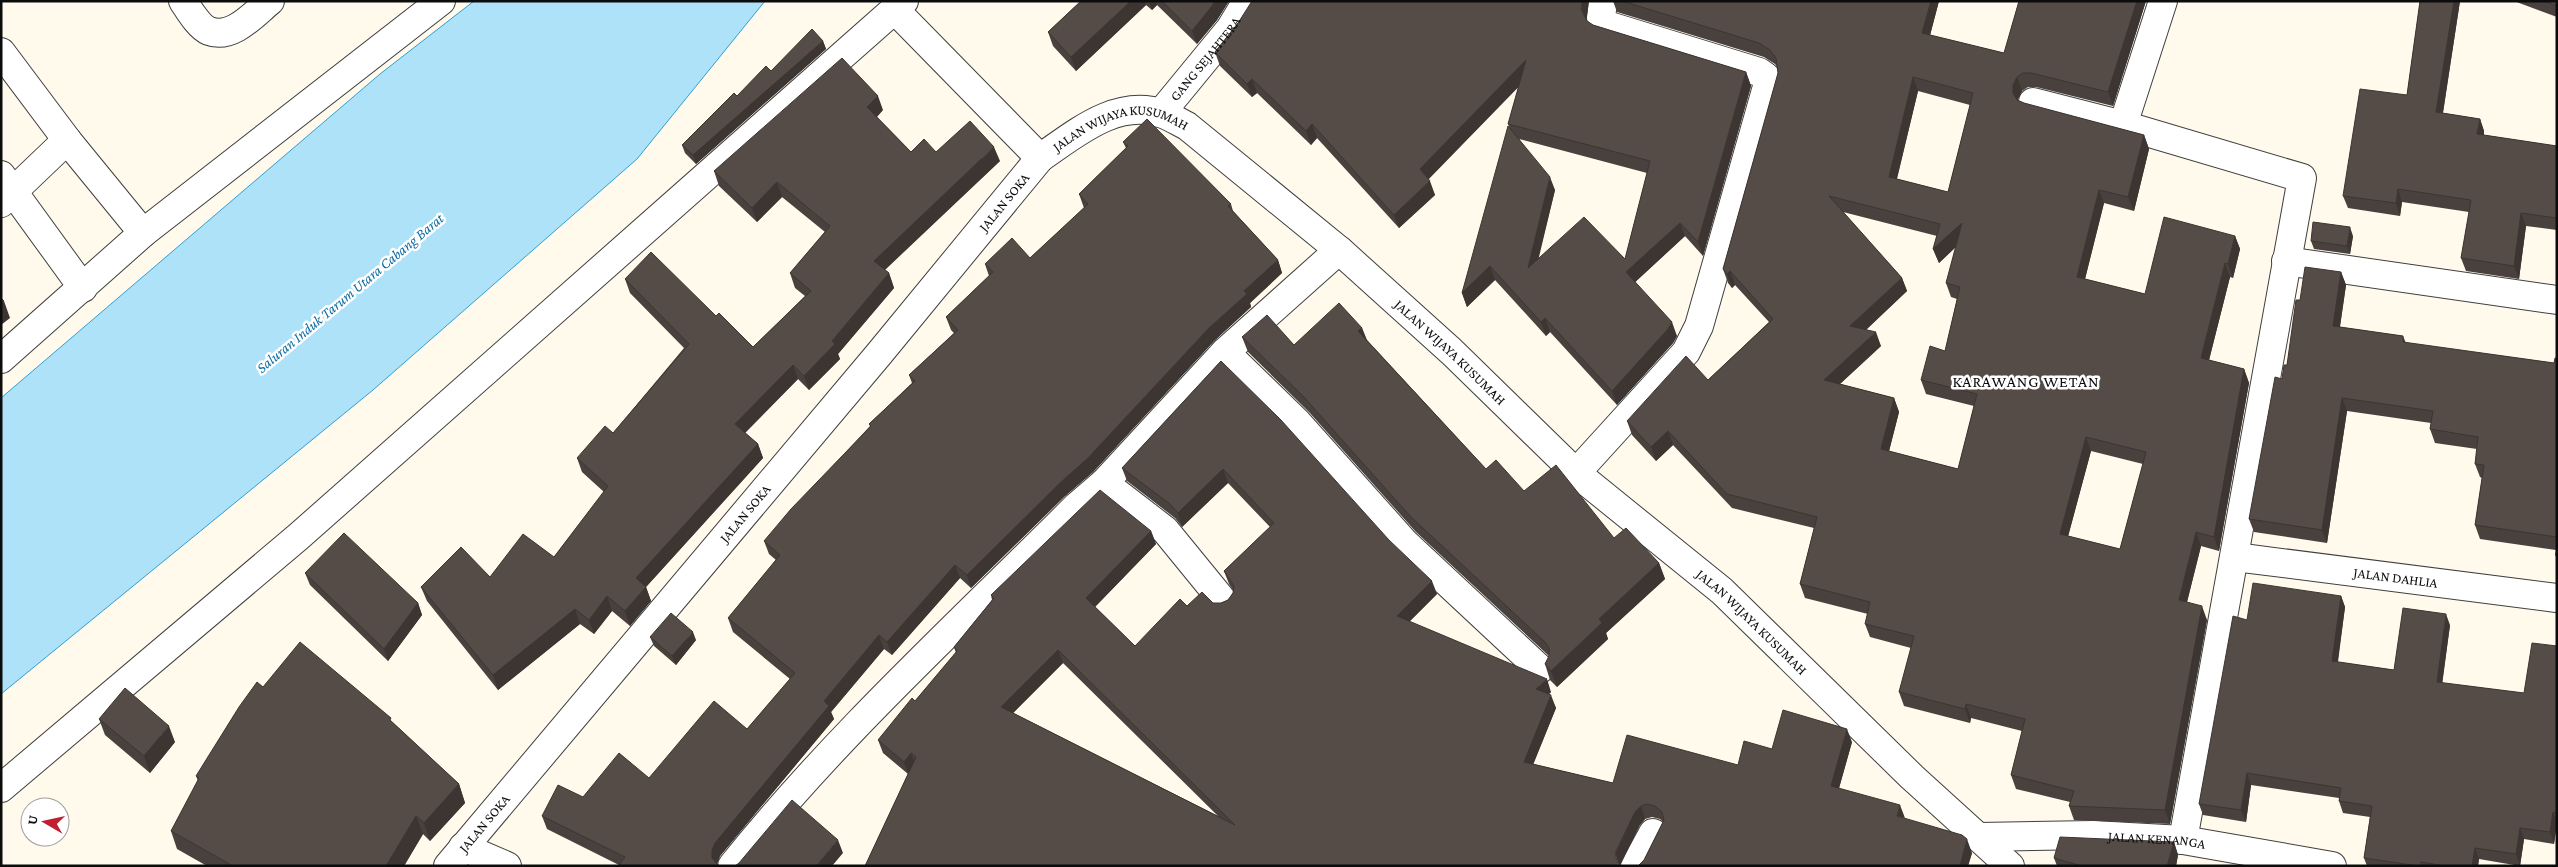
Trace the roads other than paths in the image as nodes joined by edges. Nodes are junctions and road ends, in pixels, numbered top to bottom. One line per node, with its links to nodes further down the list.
1 (183, 1): 2 (street)
2 (270, 1)
3 (441, 1): 15 (street)
4 (1247, 1): 10 (street, GANG SEJAHTERA)
5 (1604, 1): 22 (street)
6 (2163, 1): 11 (street)
7 (895, 4): 13 (street, JALAN WIJAYA KUSUMAH); 28 (street)
8 (1, 52): 12 (street)
9 (2033, 102): 11 (street)
10 (1161, 113): 13 (street, JALAN WIJAYA KUSUMAH); 16 (street, JALAN WIJAYA KUSUMAH)
11 (2123, 125): 17 (street)
12 (67, 140): 14 (street); 15 (street)
13 (1040, 158): 32 (street, JALAN SOKA)
14 (6, 190): 18 (street)
15 (143, 232): 18 (street)
16 (1339, 250): 20 (street); 22 (street, JALAN WIJAYA KUSUMAH)
17 (2286, 261): 19 (street); 24 (street)
18 (83, 288): 21 (street)
19 (2557, 300)
20 (1225, 352): 23 (street); 27 (street)
21 (1, 359)
22 (1576, 472): 30 (street, JALAN WIJAYA KUSUMAH)
23 (1104, 483): 26 (street); 34 (street)
24 (2235, 557): 25 (street, JALAN DAHLIA); 31 (street)
25 (2557, 598)
26 (1223, 601)
27 (1540, 669)
28 (1, 788)
29 (1653, 833): 35 (street)
30 (1979, 837): 31 (street, JALAN KENANGA); 36 (street, JALAN WIJAYA KUSUMAH)
31 (2183, 840): 37 (street, JALAN KENANGA)
32 (456, 856): 33 (street)
33 (507, 866)
34 (732, 866)
35 (1635, 866)
36 (2010, 866)
37 (2332, 866)

